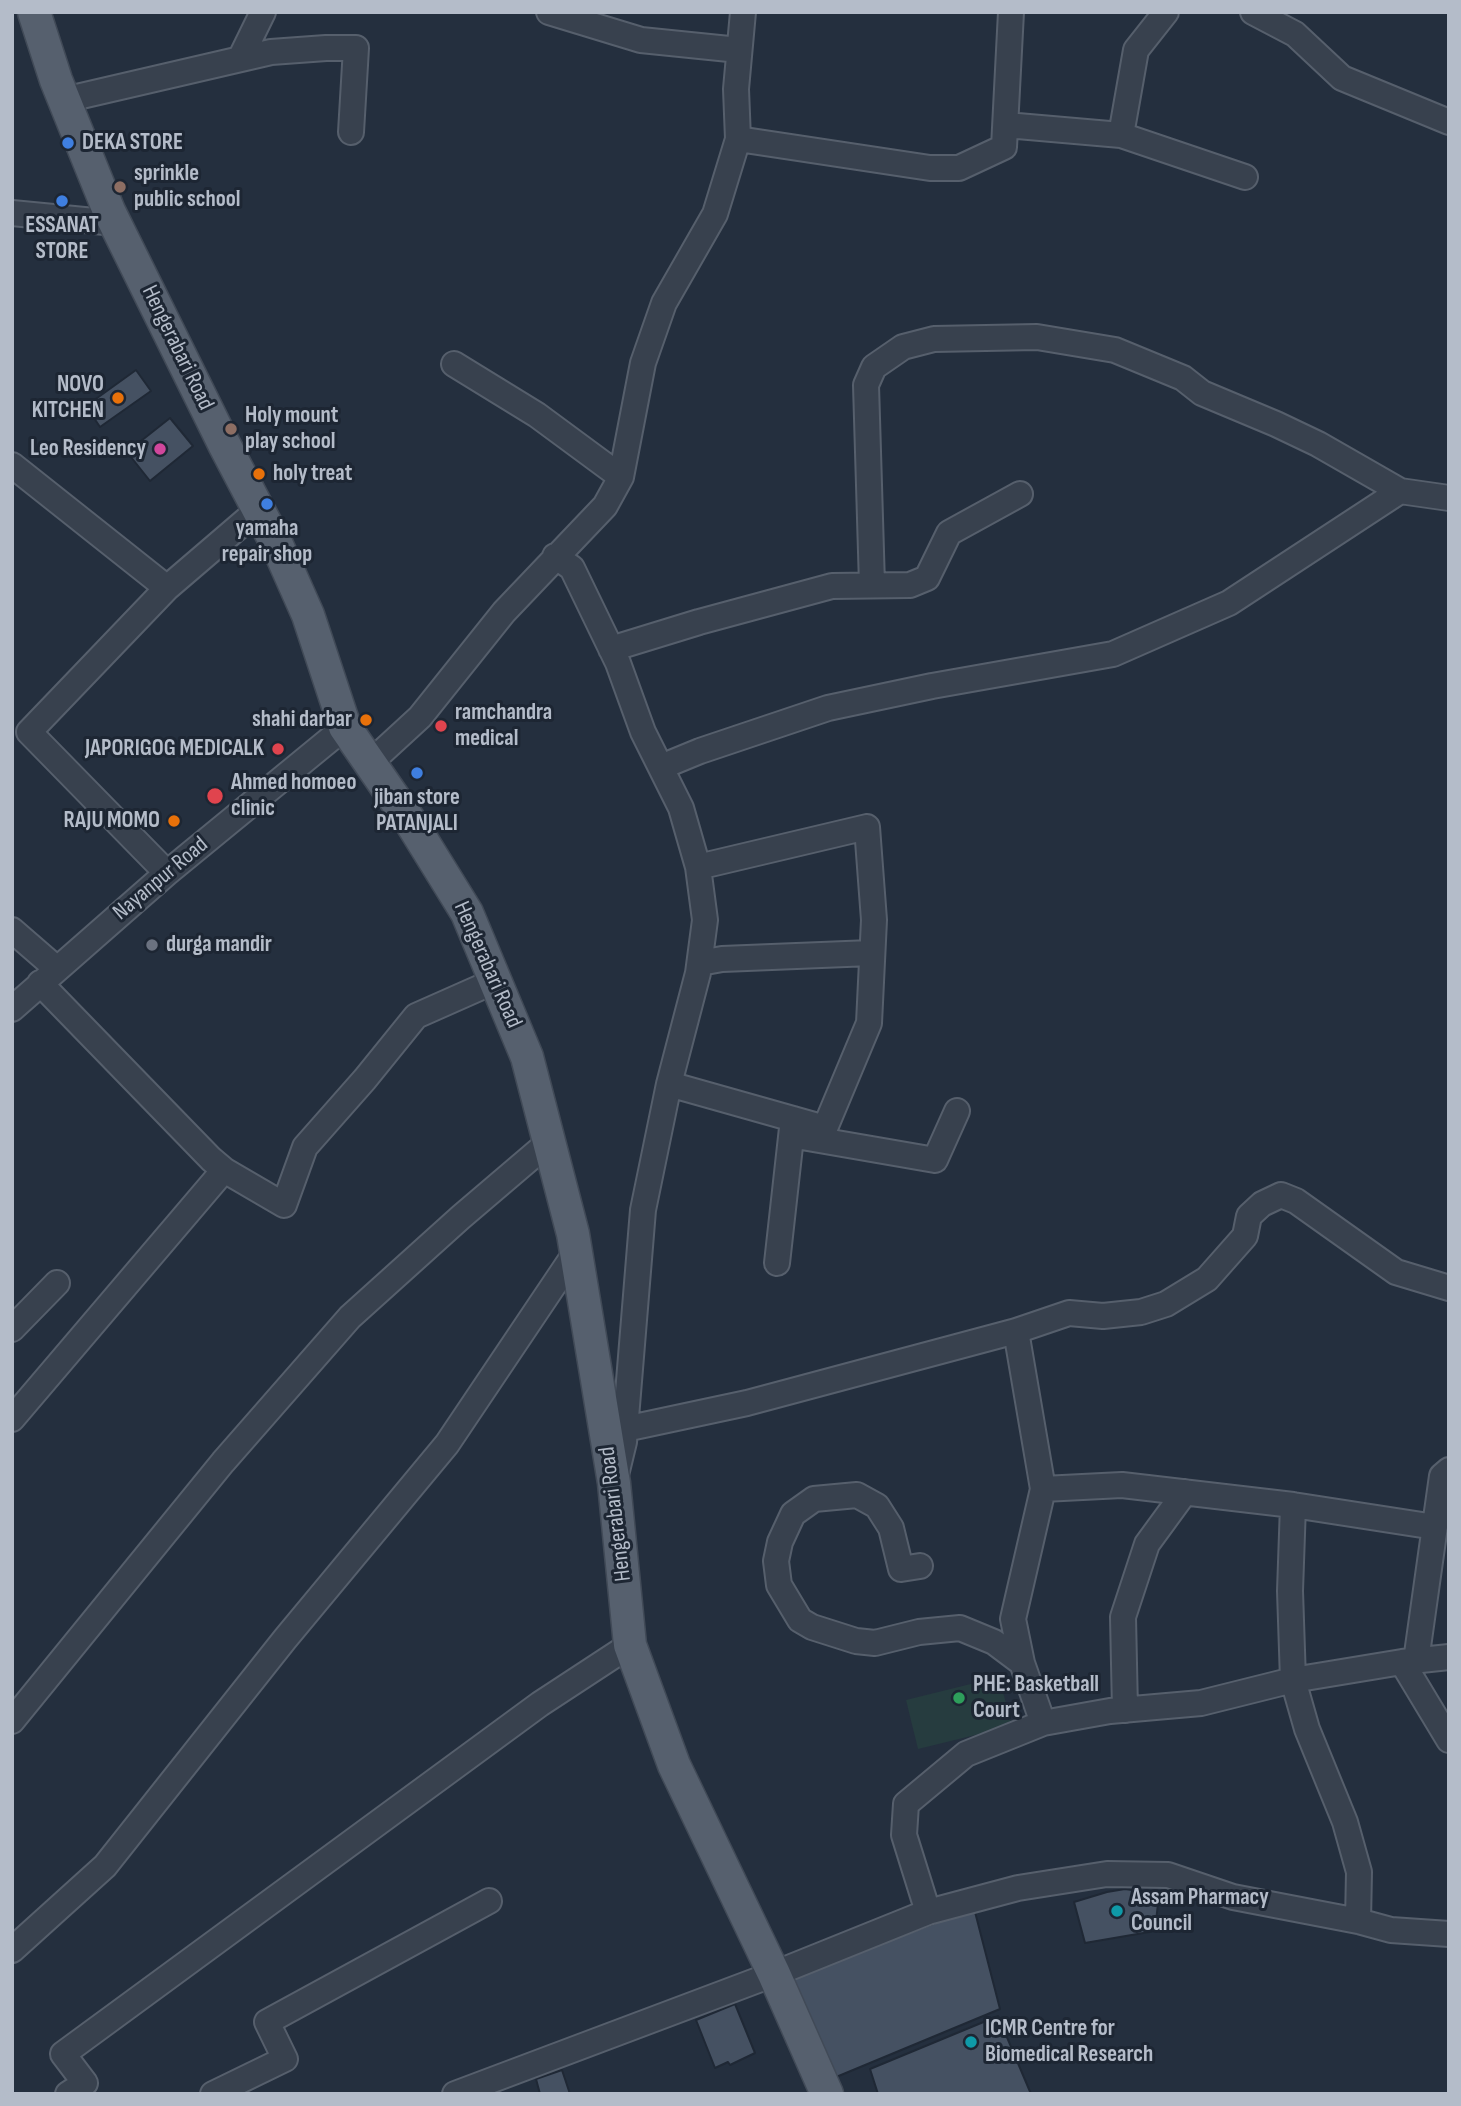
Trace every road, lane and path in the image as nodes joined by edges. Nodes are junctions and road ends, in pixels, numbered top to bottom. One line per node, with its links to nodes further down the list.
1 (34, 12): 10 (main road, Hengerabari Road)
2 (263, 12): 9 (street)
3 (549, 12): 8 (street)
4 (743, 12): 8 (street)
5 (1011, 12): 12 (street)
6 (1166, 12): 14 (street)
7 (1253, 12): 11 (street)
8 (739, 50): 15 (street)
9 (240, 59): 10 (street); 13 (street)
10 (64, 100): 18 (main road, Hengerabari Road)
11 (1449, 122)
12 (1006, 125): 14 (street); 15 (street)
13 (351, 132)
14 (1121, 135): 16 (street)
15 (738, 139): 21 (street)
16 (1245, 177)
17 (12, 213): 18 (street)
18 (115, 223): 25 (main road, Hengerabari Road)
19 (454, 364): 21 (street)
20 (12, 465): 28 (street)
21 (621, 477): 26 (street)
22 (1400, 491): 24 (street); 27 (street); 33 (street)
23 (1020, 494): 27 (street)
24 (1449, 498)
25 (258, 510): 28 (street); 31 (main road, Hengerabari Road)
26 (555, 556): 29 (street); 32 (street)
27 (872, 585): 29 (street)
28 (167, 589): 30 (street)
29 (611, 649): 33 (street)
30 (21, 725): 35 (street)
31 (345, 727): 32 (main road, Hengerabari Road); 35 (street, Nayanpur Road)
32 (371, 762): 40 (main road, Hengerabari Road)
33 (661, 767): 34 (street)
34 (698, 867): 37 (street); 38 (street)
35 (167, 873): 39 (street, Nayanpur Road)
36 (12, 930): 39 (street)
37 (871, 953): 38 (street); 44 (street)
38 (700, 963): 42 (street)
39 (48, 976): 41 (street, Nayanpur Road); 46 (street)
40 (495, 981): 45 (main road, Hengerabari Road); 46 (street)
41 (12, 1009)
42 (669, 1084): 44 (street); 54 (street)
43 (957, 1111): 44 (street)
44 (792, 1127): 48 (street)
45 (549, 1142): 47 (main road, Hengerabari Road); 68 (street)
46 (224, 1170): 53 (street)
47 (576, 1252): 56 (main road, Hengerabari Road); 75 (street)
48 (777, 1263)
49 (57, 1283): 51 (street)
50 (1449, 1288): 52 (street)
51 (12, 1329)
52 (1016, 1331): 54 (street); 57 (street)
53 (12, 1419)
54 (625, 1429): 56 (street)
55 (1449, 1470): 60 (street)
56 (614, 1483): 62 (main road, Hengerabari Road)
57 (1044, 1489): 58 (street); 65 (street)
58 (1185, 1492): 59 (street); 67 (street)
59 (1293, 1505): 60 (street); 66 (street)
60 (1435, 1527): 64 (street)
61 (920, 1566): 65 (street)
62 (630, 1645): 76 (main road, Hengerabari Road); 77 (street)
63 (1449, 1657): 64 (street)
64 (1409, 1661): 66 (street); 70 (street)
65 (1022, 1663): 69 (street)
66 (1293, 1680): 67 (street); 73 (street)
67 (1125, 1710): 69 (street)
68 (12, 1721)
69 (1042, 1723): 72 (street)
70 (1449, 1740)
71 (489, 1901): 78 (street)
72 (928, 1912): 73 (street); 76 (street)
73 (1358, 1921): 74 (street)
74 (1449, 1934)
75 (12, 1950)
76 (775, 1974): 79 (street); 80 (main road, Hengerabari Road)
77 (68, 2094)
78 (213, 2094)
79 (455, 2094)
80 (827, 2094)

